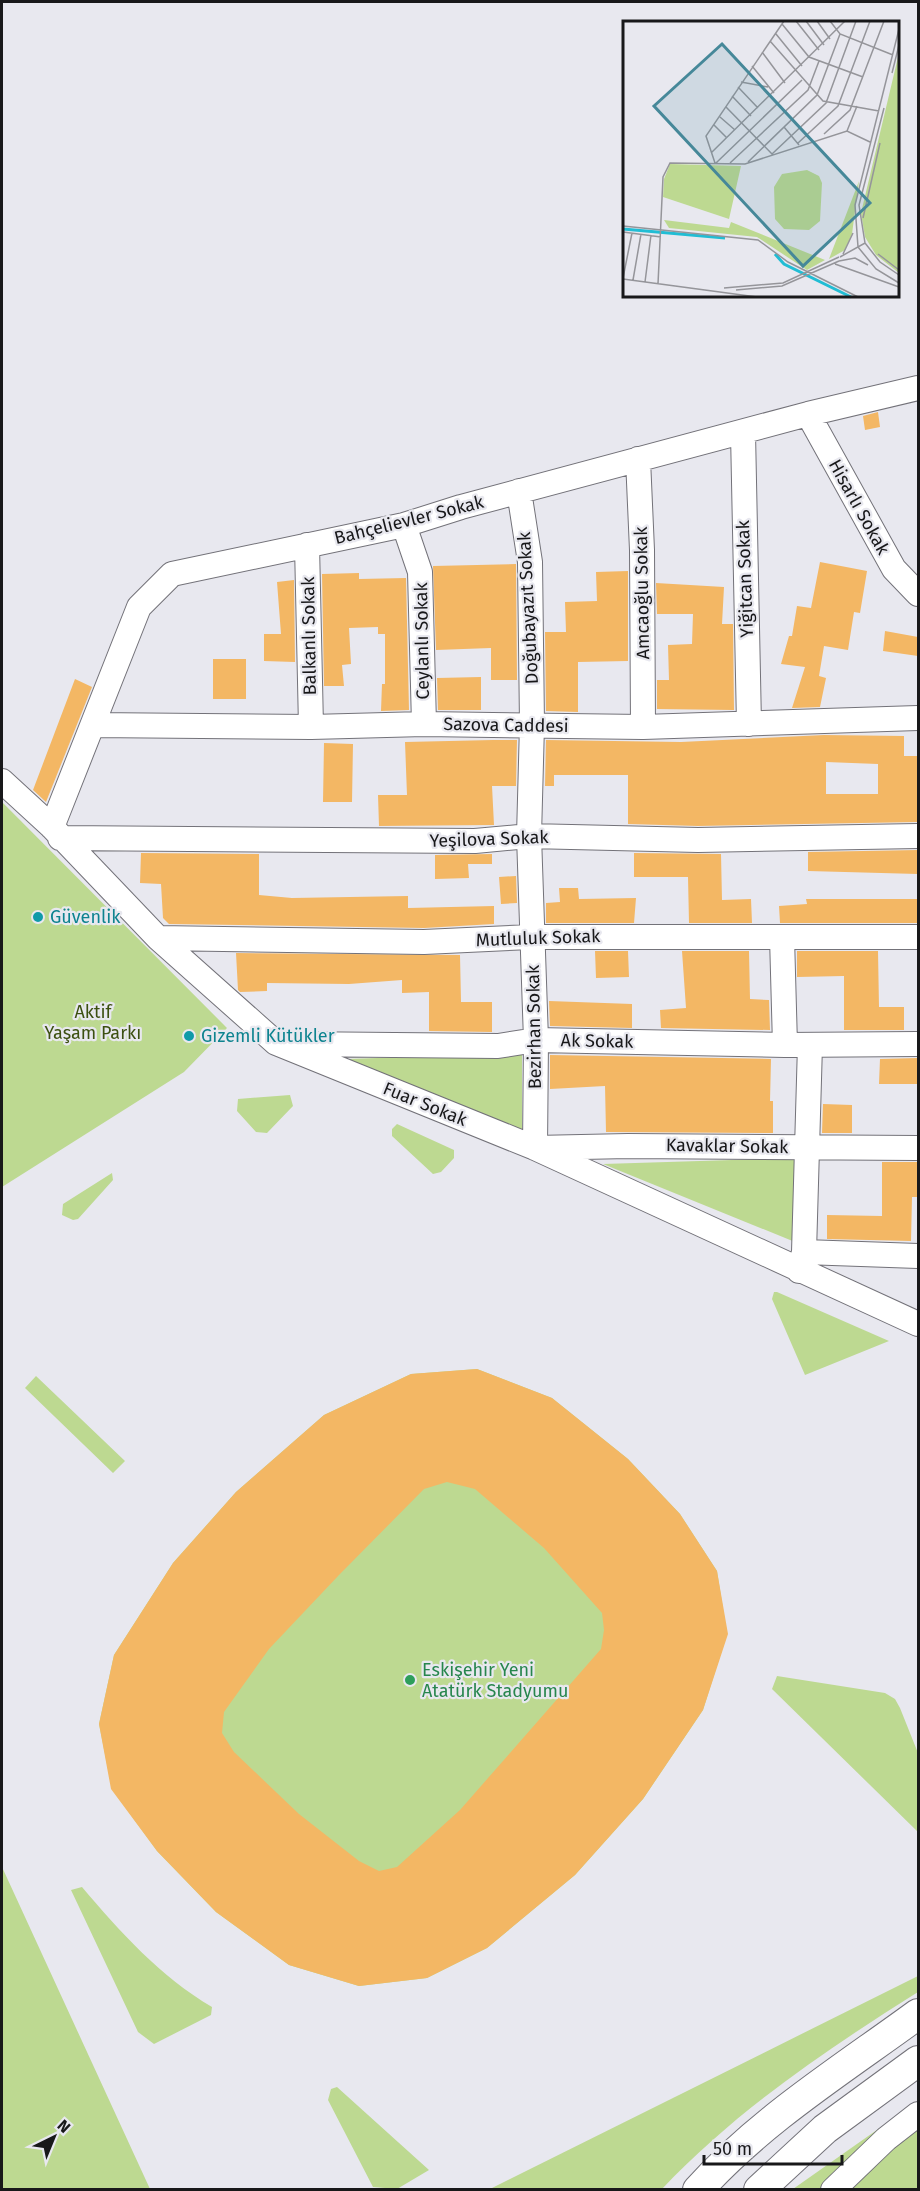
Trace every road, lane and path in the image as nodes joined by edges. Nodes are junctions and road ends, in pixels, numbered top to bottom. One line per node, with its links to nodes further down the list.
1 (918, 388): 2 (street, Bahçelievler Sokak)
2 (808, 414): 3 (street, Bahçelievler Sokak); 8 (street, Hisarlı Sokak)
3 (743, 433): 4 (street, Bahçelievler Sokak); 11 (street, Yiğitcan Sokak)
4 (638, 459): 5 (street, Bahçelievler Sokak); 15 (street, Amcaoğlu Sokak)
5 (519, 491): 6 (street, Bahçelievler Sokak); 13 (street, Doğubayazıt Sokak)
6 (404, 525): 7 (street, Bahçelievler Sokak); 10 (street, Ceylanlı Sokak)
7 (307, 545): 12 (street, Bahçelievler Sokak); 14 (street, Balkanlı Sokak)
8 (918, 594)
9 (918, 718): 11 (street, Sazova Caddesi)
10 (424, 724): 13 (street, Sazova Caddesi); 14 (street, Sazova Caddesi)
11 (749, 724): 15 (street, Sazova Caddesi)
12 (93, 725): 14 (street, Sazova Caddesi); 17 (street, Bahçelievler Sokak)
13 (532, 725): 15 (street, Sazova Caddesi); 18 (street, Bezirhan Sokak)
14 (311, 727)
15 (643, 727)
16 (2, 781): 17 (street, Fuar Sokak)
17 (56, 833): 18 (street, Yeşilova Sokak); 23 (street, Fuar Sokak)
18 (529, 836): 19 (street, Yeşilova Sokak); 20 (street, Bezirhan Sokak)
19 (918, 836)
20 (531, 937): 21 (street, Mutluluk Sokak); 23 (street, Mutluluk Sokak); 24 (street, Bezirhan Sokak)
21 (782, 937): 22 (street, Mutluluk Sokak); 28 (street)
22 (918, 937)
23 (158, 938): 25 (street, Fuar Sokak)
24 (536, 1040): 25 (street, Ak Sokak); 28 (street, Ak Sokak); 30 (street, Bezirhan Sokak)
25 (276, 1043): 30 (street, Fuar Sokak)
26 (810, 1044): 27 (street, Ak Sokak); 28 (street, Ak Sokak); 29 (street)
27 (918, 1044)
28 (785, 1045)
29 (808, 1147): 30 (street, Kavaklar Sokak); 31 (street, Kavaklar Sokak); 33 (street)
30 (535, 1148): 33 (street, Fuar Sokak)
31 (918, 1148)
32 (918, 1256): 33 (street)
33 (801, 1262): 34 (street, Fuar Sokak)
34 (918, 1324)
35 (918, 2014): 38 (main road)
36 (918, 2061): 39 (main road)
37 (918, 2114): 40 (street)
38 (698, 2190)
39 (759, 2190)
40 (833, 2190)

